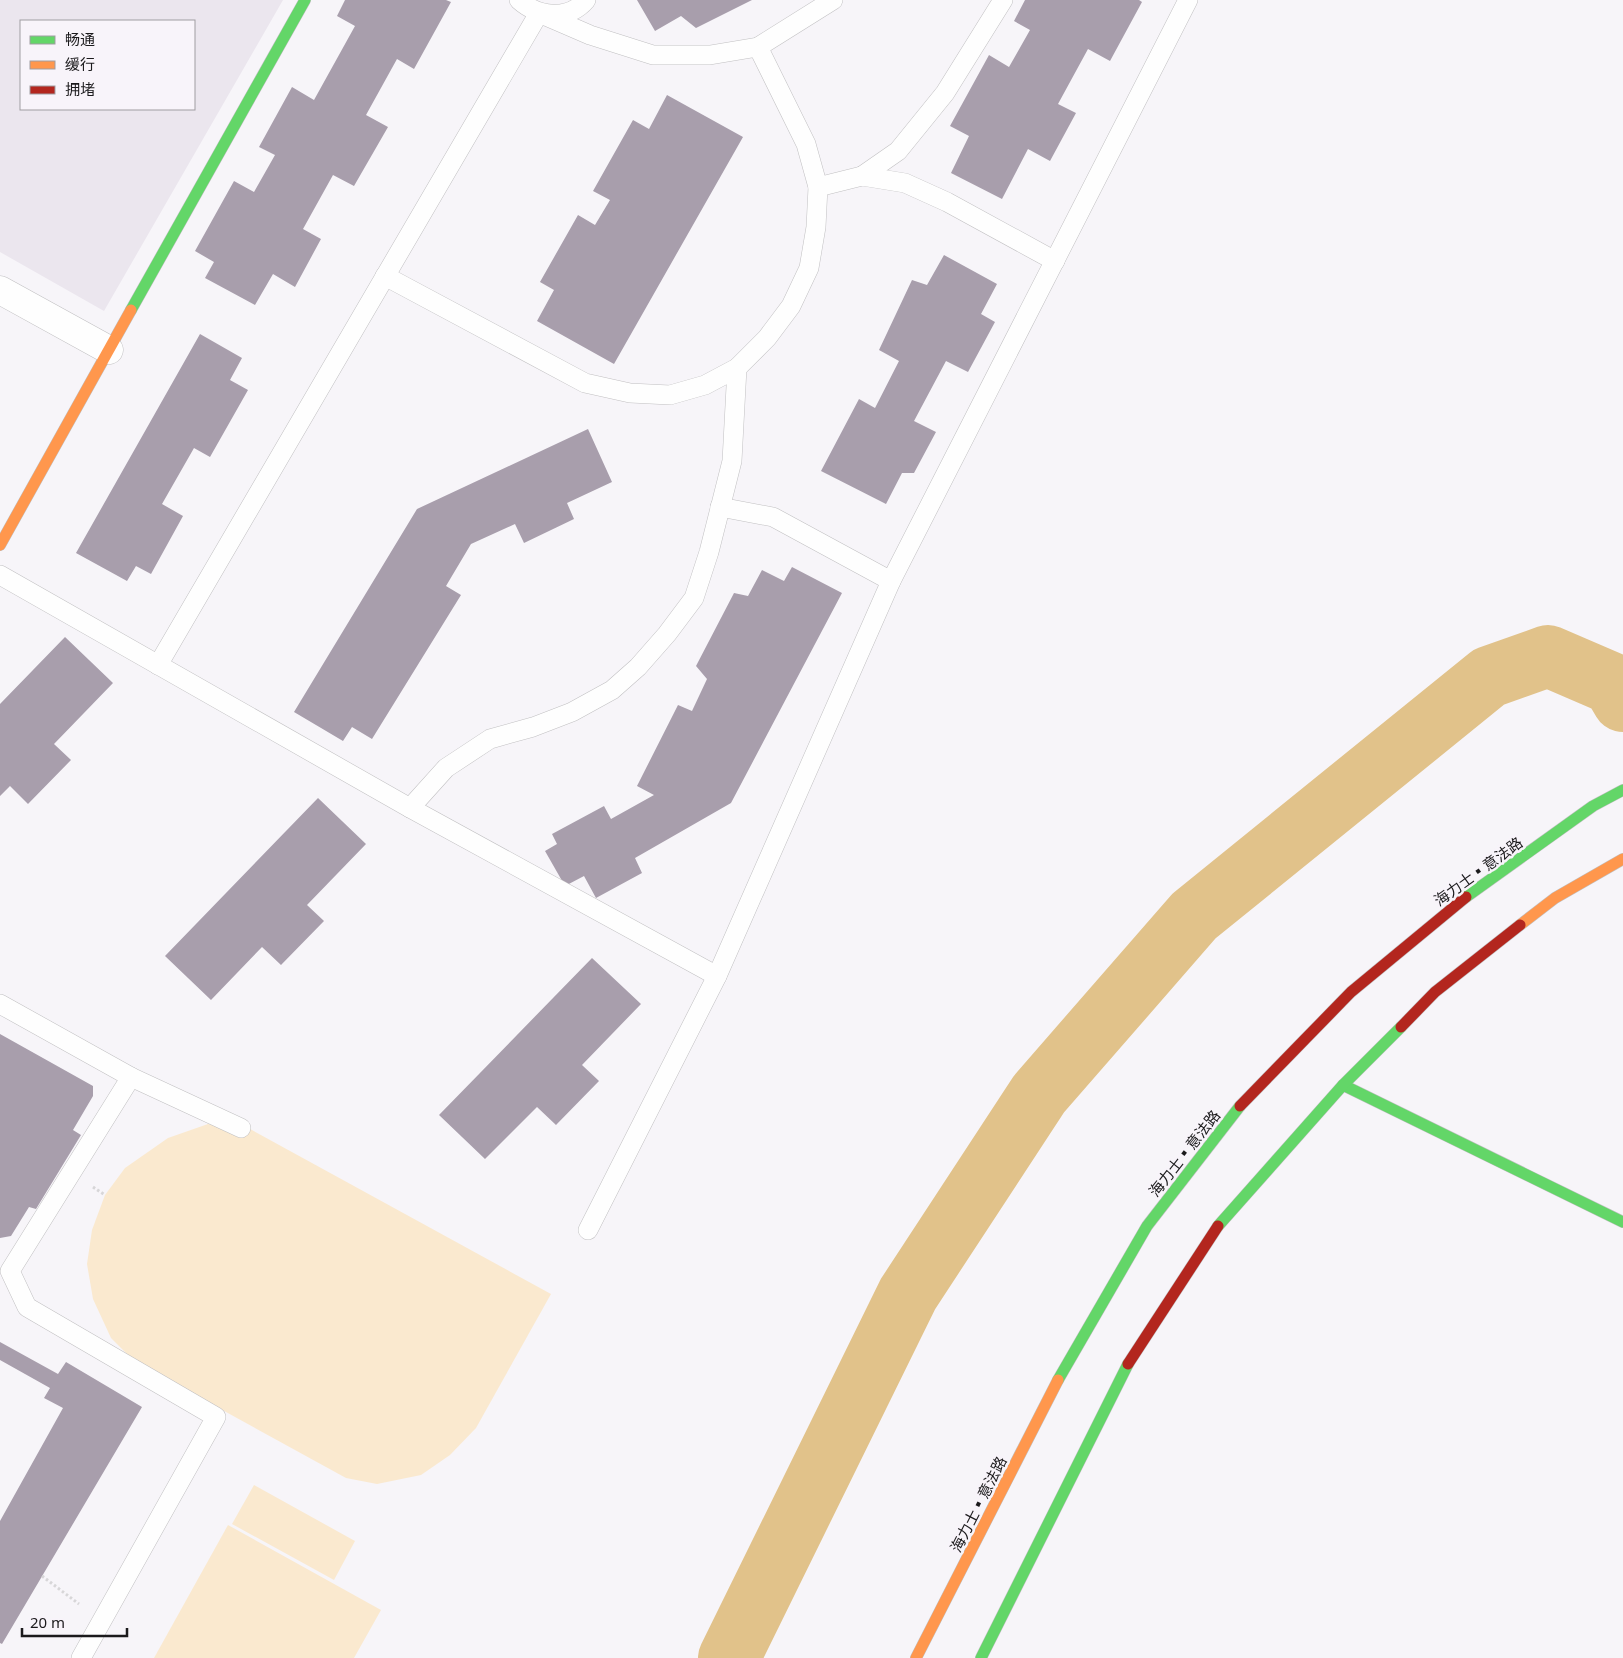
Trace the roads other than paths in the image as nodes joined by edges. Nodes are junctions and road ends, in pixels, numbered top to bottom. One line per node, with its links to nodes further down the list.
1 (305, 0): 14 (street)
2 (519, 0): 7 (lane)
3 (586, 0): 7 (lane)
4 (833, 0): 8 (lane)
5 (1003, 0): 9 (lane)
6 (1188, 0): 11 (lane)
7 (539, 13): 8 (lane); 12 (lane)
8 (758, 47): 10 (lane)
9 (862, 176): 10 (lane); 11 (lane)
10 (818, 188): 15 (lane)
11 (1054, 261): 19 (lane)
12 (385, 276): 15 (lane); 20 (lane)
13 (0, 290): 14 (street)
14 (109, 350): 17 (street)
15 (736, 368): 16 (lane)
16 (720, 507): 19 (lane); 22 (lane)
17 (0, 545)
18 (0, 575): 20 (lane)
19 (891, 581): 24 (lane)
20 (158, 665): 22 (lane)
21 (1623, 790): 32 (street, 海力士▪意法路)
22 (410, 808): 24 (lane)
23 (1623, 858): 27 (street)
24 (717, 976): 30 (lane)
25 (0, 1004): 26 (lane)
26 (131, 1077): 28 (lane); 31 (lane)
27 (1343, 1086): 29 (street); 33 (street)
28 (241, 1128)
29 (1623, 1222)
30 (588, 1230)
31 (81, 1658)
32 (916, 1658)
33 (981, 1658)

